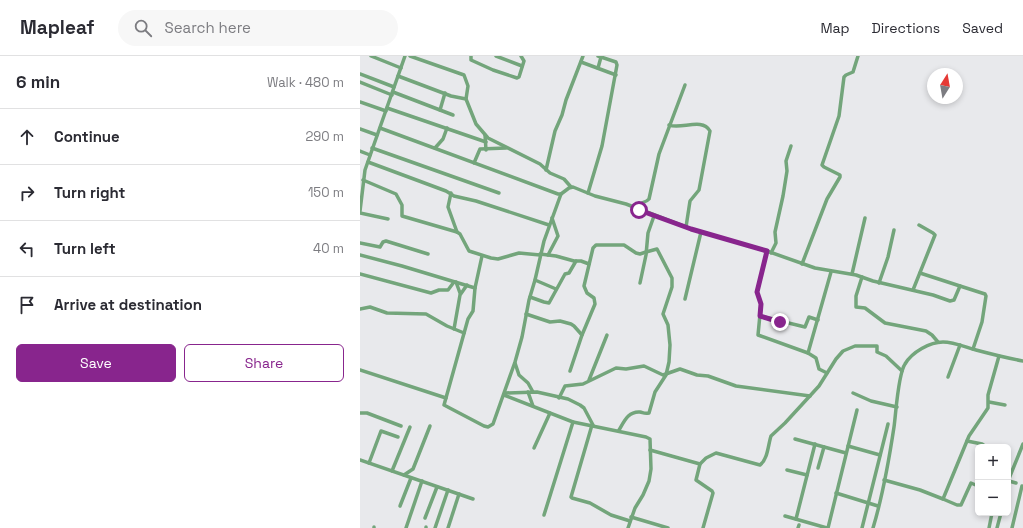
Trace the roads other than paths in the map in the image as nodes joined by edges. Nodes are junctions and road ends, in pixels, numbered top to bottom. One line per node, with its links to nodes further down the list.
1 (371, 56): 12 (street)
2 (405, 56): 12 (street)
3 (410, 56): 22 (street)
4 (471, 56): 11 (street)
5 (496, 56): 11 (street)
6 (521, 56): 11 (street)
7 (583, 56): 10 (street)
8 (599, 56): 13 (street); 15 (street)
9 (858, 56): 76 (street)
10 (580, 62): 13 (street); 45 (street)
11 (522, 66)
12 (401, 68): 16 (street)
13 (598, 68): 15 (street)
14 (360, 74): 19 (street)
15 (616, 75): 50 (street)
16 (398, 76): 19 (street); 21 (street)
17 (360, 82): 20 (street)
18 (684, 85): 27 (street)
19 (394, 87): 20 (street)
20 (392, 93): 24 (street); 25 (street)
21 (445, 93): 22 (street); 25 (street)
22 (466, 99): 31 (street)
23 (360, 102): 24 (street)
24 (387, 110): 29 (street); 30 (street)
25 (440, 110): 26 (street)
26 (453, 115)
27 (669, 125): 54 (street); 62 (street)
28 (360, 128): 32 (street)
29 (380, 128): 32 (street); 37 (street)
30 (447, 128): 33 (street); 37 (street)
31 (485, 135): 33 (street); 35 (street)
32 (377, 136): 36 (street)
33 (486, 142): 38 (street)
34 (791, 146): 68 (street)
35 (508, 147): 38 (street); 45 (street)
36 (372, 148): 40 (street); 51 (street)
37 (435, 148): 42 (street)
38 (486, 150): 42 (street)
39 (360, 151): 40 (street)
40 (370, 155): 41 (street)
41 (368, 162): 44 (street); 49 (street)
42 (474, 162): 52 (street)
43 (360, 168): 44 (street)
44 (365, 170): 46 (street)
45 (546, 170): 48 (street)
46 (363, 180): 47 (street); 64 (street)
47 (361, 186): 53 (street)
48 (571, 187): 50 (street); 52 (street)
49 (450, 193): 60 (street); 64 (street)
50 (588, 193): 54 (street)
51 (499, 194)
52 (561, 194): 57 (street)
53 (360, 208): 55 (street)
54 (633, 208): 56 (street)
55 (360, 212): 59 (street)
56 (654, 216): 62 (street); 67 (street)
57 (552, 218): 60 (street); 72 (street)
58 (865, 218): 80 (street)
59 (388, 219)
60 (549, 224): 70 (street)
61 (919, 225): 78 (street)
62 (686, 227): 65 (street)
63 (894, 230): 85 (street)
64 (457, 232): 73 (street)
65 (701, 232): 68 (street); 93 (street)
66 (360, 243): 69 (street)
67 (646, 252): 75 (street); 84 (street); 113 (street)
68 (769, 252): 76 (street); 96 (street)
69 (428, 254)
70 (540, 254): 72 (street); 73 (street); 82 (street)
71 (360, 255): 83 (street)
72 (548, 255): 74 (street)
73 (482, 256): 88 (street)
74 (576, 261): 75 (street); 89 (street)
75 (589, 264): 100 (street)
76 (802, 264): 77 (street)
77 (831, 272): 80 (street); 97 (street)
78 (920, 273): 87 (street); 90 (street)
79 (360, 274): 83 (street)
80 (852, 274): 81 (street)
81 (862, 277): 85 (street); 102 (street)
82 (536, 280): 89 (street); 92 (street)
83 (455, 282): 86 (street); 91 (street)
84 (640, 283)
85 (879, 283): 90 (street)
86 (467, 285): 88 (street); 91 (street)
87 (960, 286): 90 (street); 104 (street)
88 (475, 288): 99 (street)
89 (556, 289): 92 (street)
90 (913, 290)
91 (460, 293): 98 (street)
92 (530, 297): 95 (street)
93 (685, 299)
94 (360, 309): 98 (street)
95 (526, 314): 100 (street); 108 (street)
96 (760, 316): 97 (street); 105 (street)
97 (818, 320): 105 (street)
98 (454, 328): 99 (street)
99 (464, 333): 120 (street)
100 (582, 335): 110 (street)
101 (607, 335): 115 (street)
102 (938, 342): 103 (street); 111 (street)
103 (960, 345): 104 (street); 114 (street)
104 (973, 349): 106 (street)
105 (808, 353): 112 (street)
106 (999, 356): 107 (street); 122 (street)
107 (1023, 361)
108 (515, 362): 116 (street); 118 (street)
109 (360, 371): 120 (street)
110 (570, 371)
111 (902, 371): 112 (street); 125 (street)
112 (827, 373): 119 (street)
113 (666, 375): 115 (street); 119 (street); 135 (street)
114 (948, 377)
115 (589, 381): 121 (street)
116 (530, 392): 118 (street); 121 (street); 124 (street)
117 (853, 392): 125 (street)
118 (504, 394): 120 (street); 124 (street)
119 (810, 396): 150 (street)
120 (446, 398)
121 (559, 398): 131 (street)
122 (989, 402): 123 (street); 138 (street)
123 (1005, 405)
124 (533, 406): 128 (street)
125 (897, 407): 157 (street)
126 (857, 410): 142 (street)
127 (360, 413): 132 (street)
128 (550, 413): 129 (street); 144 (street)
129 (573, 422): 131 (street); 173 (street)
130 (888, 424): 147 (street)
131 (593, 425): 135 (street); 180 (street)
132 (401, 426)
133 (430, 426): 154 (street)
134 (410, 427): 153 (street)
135 (619, 430): 145 (street)
136 (398, 437): 149 (street)
137 (795, 439): 139 (street)
138 (967, 441): 140 (street); 169 (street)
139 (815, 444): 143 (street); 155 (street)
140 (982, 444)
141 (1023, 444): 158 (street)
142 (848, 446): 146 (street); 147 (street)
143 (824, 447): 146 (street); 151 (street)
144 (534, 448)
145 (650, 450): 150 (street); 177 (street)
146 (846, 453): 166 (street)
147 (880, 455): 170 (street)
148 (360, 460): 149 (street)
149 (369, 463): 153 (street)
150 (700, 464): 186 (street)
151 (818, 468)
152 (787, 470): 155 (street)
153 (392, 471): 154 (street)
154 (404, 475): 156 (street)
155 (807, 475): 179 (street)
156 (411, 478): 159 (street); 171 (street)
157 (884, 480): 169 (street); 172 (street)
158 (1008, 480)
159 (422, 482): 164 (street); 181 (street)
160 (1011, 482): 161 (street)
161 (1016, 483)
162 (975, 485): 169 (street)
163 (1022, 486): 192 (street)
164 (437, 487): 165 (street); 178 (street)
165 (448, 490): 167 (street); 182 (street)
166 (836, 493): 170 (street); 187 (street)
167 (459, 494): 168 (street); 183 (street)
168 (473, 499)
169 (943, 499)
170 (869, 503): 172 (street); 188 (street)
171 (400, 506)
172 (878, 506): 189 (street)
173 (544, 515)
174 (785, 516): 179 (street)
175 (991, 516): 190 (street)
176 (1000, 516): 191 (street)
177 (631, 517): 180 (street); 185 (street)
178 (425, 518)
179 (796, 519): 187 (street)
180 (630, 521): 184 (street)
181 (406, 528)
182 (435, 528)
183 (448, 528)
184 (628, 528)
185 (668, 528)
186 (703, 528)
187 (827, 528)
188 (862, 528)
189 (873, 528)
190 (988, 528)
191 (997, 528)
192 (1012, 528)

